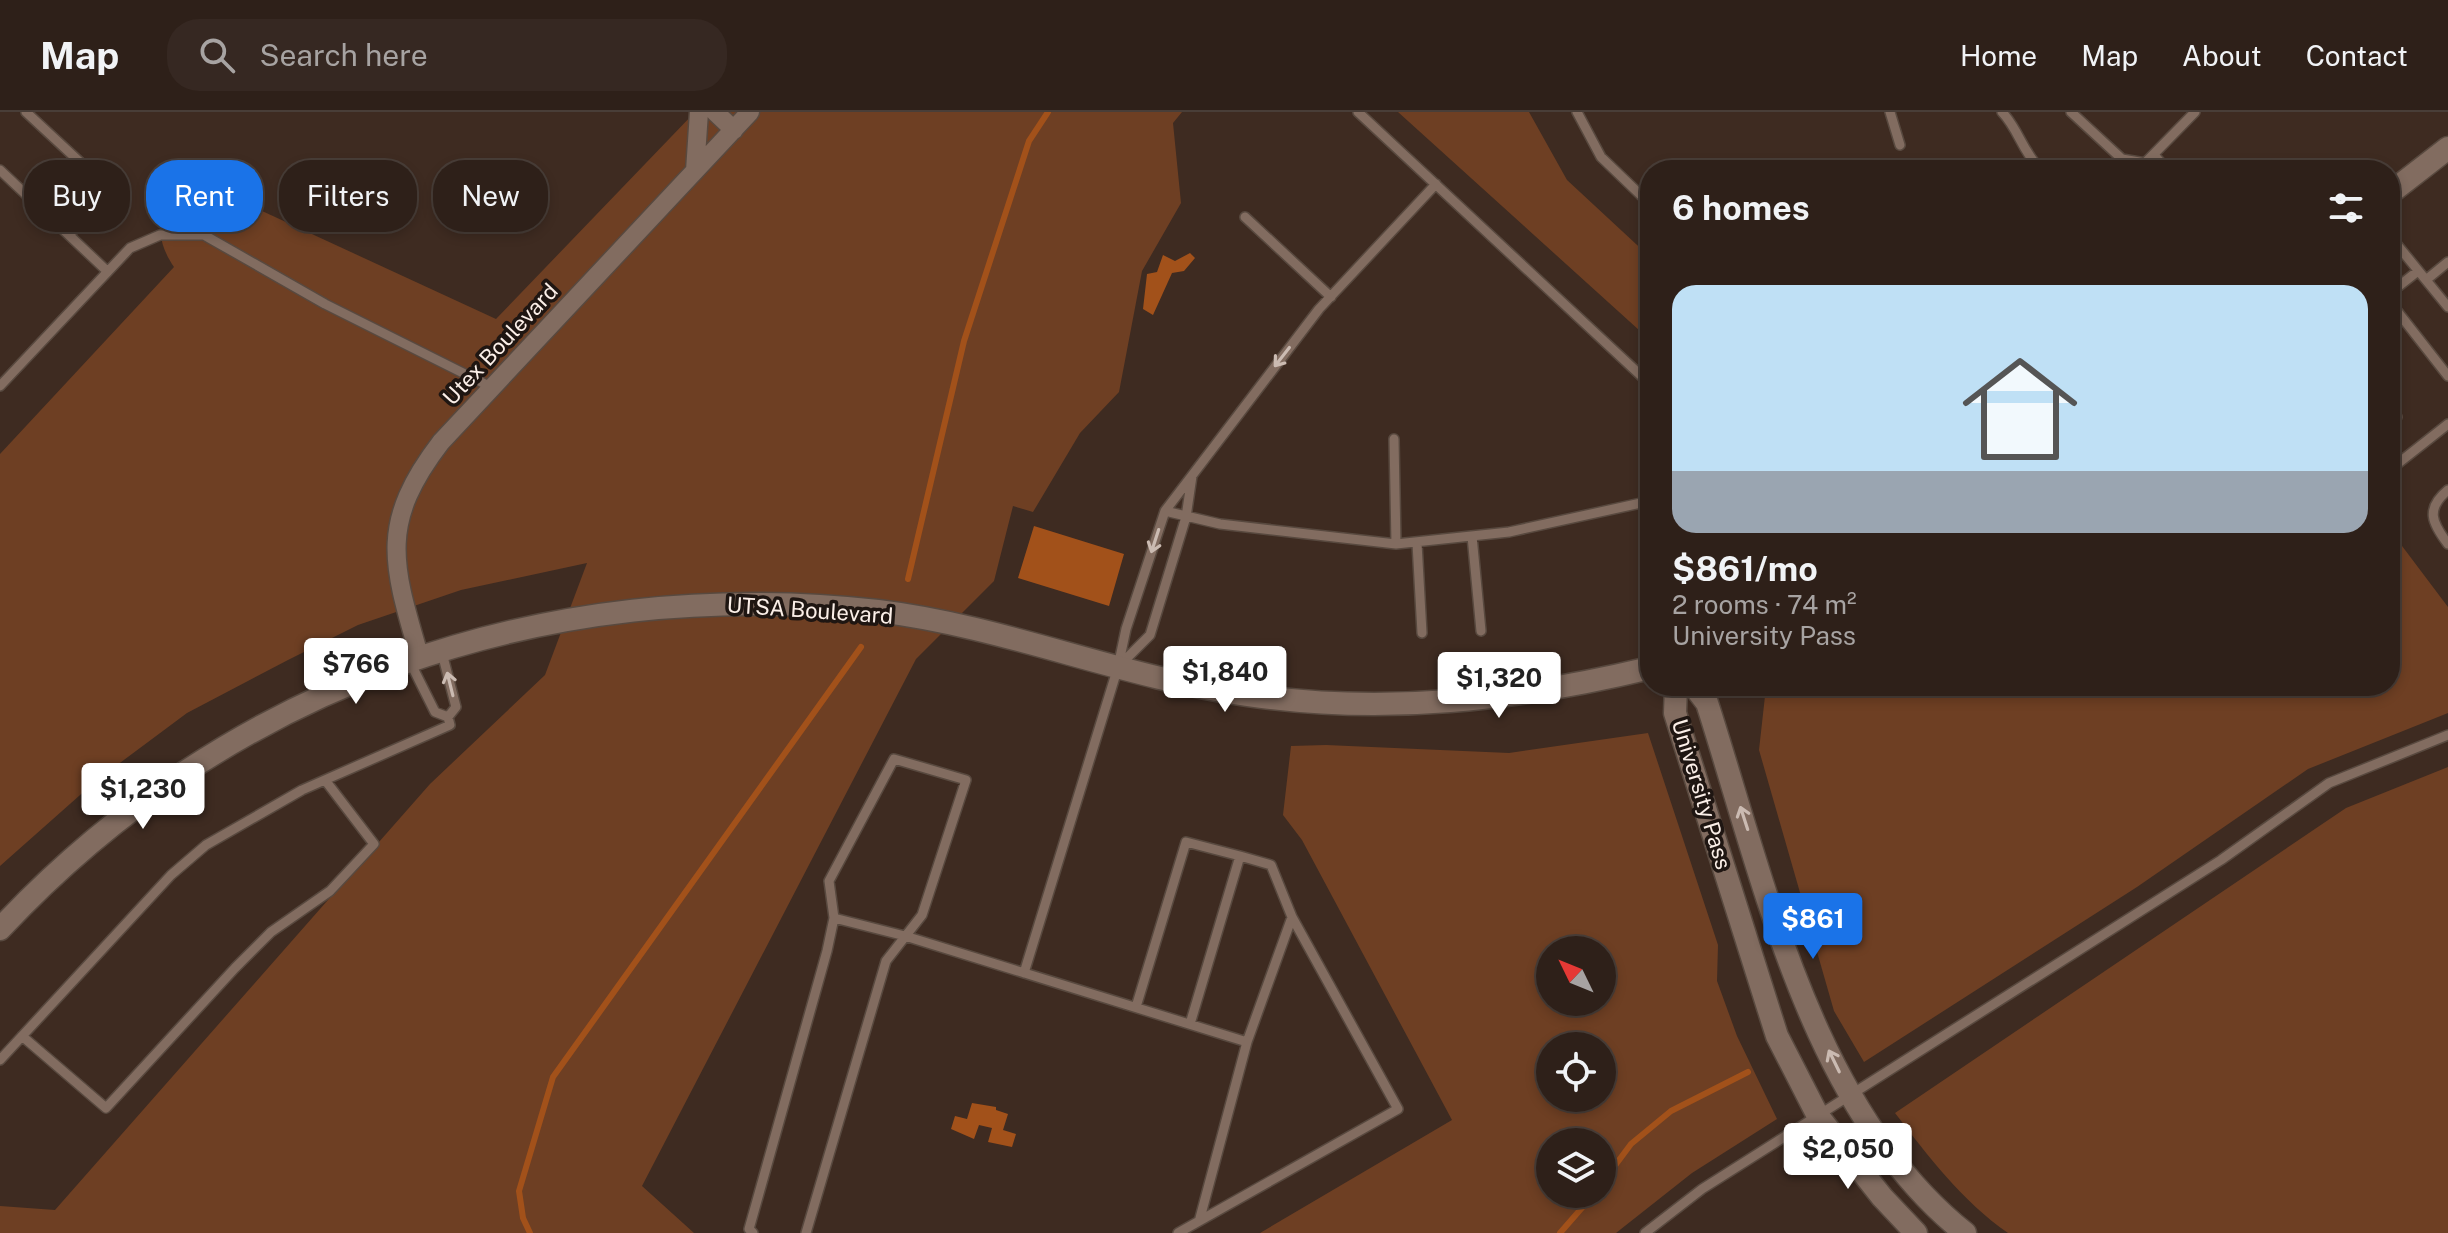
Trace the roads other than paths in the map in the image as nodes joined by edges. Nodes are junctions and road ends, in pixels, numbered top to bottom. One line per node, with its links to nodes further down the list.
1 (26, 112): 25 (lane)
2 (699, 112): 20 (street)
3 (715, 112): 11 (street)
4 (750, 112): 11 (street, Utex Boulevard)
5 (1358, 112): 21 (lane)
6 (1577, 112): 23 (lane)
7 (1890, 112): 12 (lane)
8 (2002, 112): 15 (lane)
9 (2071, 112): 16 (lane)
10 (2195, 112): 14 (lane)
11 (734, 130): 20 (street, Utex Boulevard)
12 (1900, 145)
13 (2448, 148): 22 (main road)
14 (2155, 156): 17 (lane); 18 (lane)
15 (2031, 160)
16 (2128, 160)
17 (2149, 160)
18 (2158, 160)
19 (0, 170): 25 (lane)
20 (695, 171): 38 (street, Utex Boulevard)
21 (1436, 184): 32 (lane); 35 (lane)
22 (2400, 185)
23 (1640, 194)
24 (1245, 217): 32 (lane)
25 (69, 235): 28 (lane)
26 (2400, 248): 29 (lane)
27 (2448, 262): 30 (lane)
28 (107, 271): 37 (lane); 38 (lane)
29 (2418, 271): 30 (lane); 31 (lane)
30 (2426, 280): 33 (lane)
31 (2400, 285)
32 (1331, 297): 42 (lane, one-way to 42)
33 (2448, 307)
34 (2400, 315): 36 (lane)
35 (1640, 375)
36 (2448, 376)
37 (0, 386)
38 (493, 388): 54 (street, Utex Boulevard)
39 (2448, 424): 41 (lane)
40 (1394, 439): 49 (lane)
41 (2400, 462)
42 (1192, 473): 45 (lane); 46 (lane)
43 (2448, 490): 50 (lane)
44 (1640, 503): 47 (lane)
45 (1165, 511): 46 (lane); 55 (lane, one-way to 55)
46 (1186, 517): 49 (lane); 55 (lane)
47 (1472, 536): 48 (lane); 51 (lane)
48 (1417, 543): 49 (lane); 52 (lane)
49 (1396, 544)
50 (2448, 544)
51 (1481, 631)
52 (1422, 633)
53 (441, 649): 54 (main road, UTSA Boulevard); 55 (main road, UTSA Boulevard); 59 (lane, one-way to 53)
54 (414, 657): 59 (lane); 65 (main road, UTSA Boulevard)
55 (1118, 667): 56 (main road, UTSA Boulevard); 67 (lane)
56 (1640, 670)
57 (1676, 696): 74 (main road, University Pass)
58 (1702, 696): 73 (main road, University Pass, one-way to 58)
59 (448, 717): 61 (lane)
60 (2448, 735): 73 (lane)
61 (325, 780): 70 (lane); 70 (lane)
62 (1240, 856): 63 (lane); 68 (lane); 69 (lane)
63 (1292, 917): 71 (lane); 75 (lane)
64 (834, 918): 66 (lane); 66 (lane); 76 (lane)
65 (0, 929)
66 (905, 936): 67 (lane); 77 (lane)
67 (1024, 973): 68 (lane)
68 (1136, 1007): 69 (lane)
69 (1190, 1024): 71 (lane)
70 (22, 1036): 72 (lane)
71 (1247, 1042): 75 (lane)
72 (0, 1060)
73 (1851, 1095): 74 (lane); 81 (main road, University Pass)
74 (1818, 1116): 79 (lane); 80 (main road, University Pass)
75 (1200, 1218): 78 (lane)
76 (753, 1233)
77 (806, 1233)
78 (1178, 1233)
79 (1645, 1233)
80 (1916, 1233)
81 (1965, 1233)

